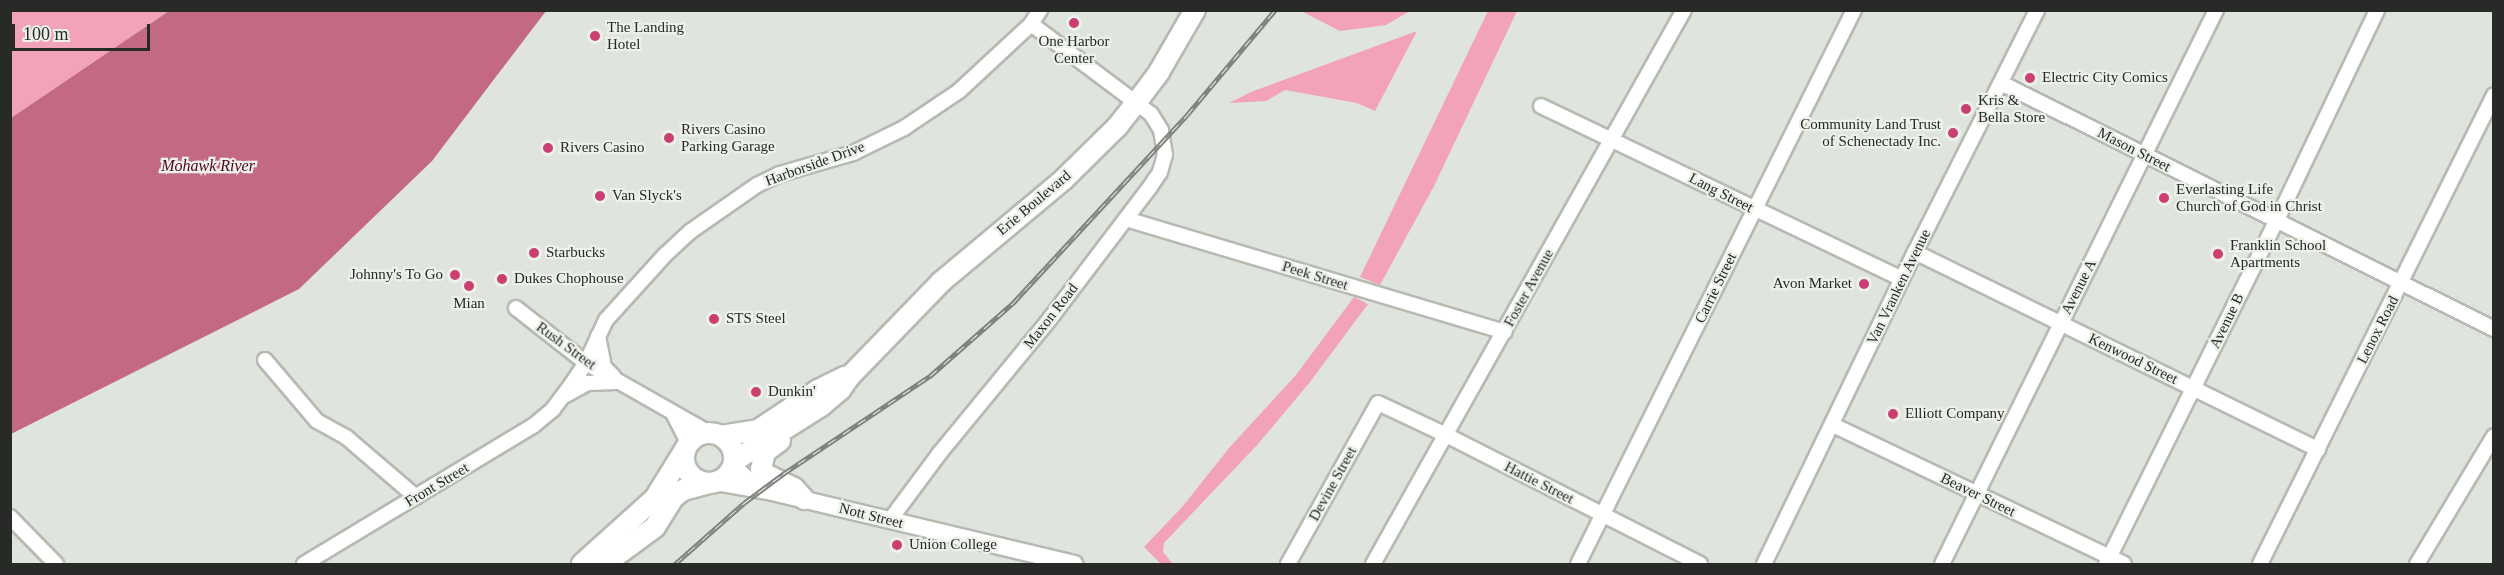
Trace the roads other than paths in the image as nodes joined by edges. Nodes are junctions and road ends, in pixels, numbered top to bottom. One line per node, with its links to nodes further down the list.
1 (1040, 10): 8 (street, Harborside Drive)
2 (1195, 10): 11 (highway, Erie Boulevard)
3 (1684, 10): 13 (street, Foster Avenue)
4 (1854, 10): 15 (street, Carrie Street)
5 (2037, 10): 9 (street, Van Vranken Avenue)
6 (2216, 10): 14 (street, Avenue A)
7 (2377, 10): 17 (street, Avenue B)
8 (1031, 24): 11 (street, Maxon Road); 25 (street, Harborside Drive)
9 (2001, 83): 14 (street, Mason Street); 18 (street, Van Vranken Avenue)
10 (2493, 95): 20 (street, Lenox Road)
11 (1136, 103): 16 (street, Maxon Road); 28 (highway, Erie Boulevard)
12 (1541, 106): 13 (street, Lang Street)
13 (1612, 139): 15 (street, Lang Street); 24 (street, Foster Avenue)
14 (2145, 155): 17 (street, Mason Street); 22 (street, Avenue A)
15 (1754, 210): 19 (street, Lang Street); 47 (street, Carrie Street)
16 (1126, 219): 24 (street, Peek Street); 49 (street, Maxon Road)
17 (2277, 220): 20 (street, Mason Street); 30 (street, Avenue B)
18 (1915, 252): 19 (street, Van Vranken Avenue); 22 (street, Kenwood Street)
19 (1902, 279): 34 (street, Van Vranken Avenue)
20 (2402, 282): 23 (street, Mason Street); 40 (street, Lenox Road)
21 (516, 308): 27 (street, Rush Street)
22 (2061, 323): 30 (street, Kenwood Street); 44 (street, Avenue A)
23 (2493, 329)
24 (1505, 332): 37 (street, Foster Avenue)
25 (598, 334): 27 (street, Harborside Drive); 29 (street, Rush Street)
26 (265, 360): 45 (street)
27 (586, 363): 29 (street, Rush Street); 31 (street, Front Street)
28 (850, 376): 35 (highway, Erie Boulevard); 36 (highway, Erie Boulevard)
29 (618, 382): 31 (street, Front Street); 33 (street, Rush Street)
30 (2194, 388): 40 (street, Kenwood Street); 50 (street, Avenue B)
31 (562, 397): 45 (street, Front Street)
32 (1378, 403): 37 (street, Hattie Street); 56 (street, Devine Street)
33 (674, 415): 36 (street, Rush Street); 39 (street)
34 (1833, 424): 44 (street, Beaver Street); 60 (street, Van Vranken Avenue)
35 (788, 427): 41 (highway, Erie Boulevard); 46 (highway)
36 (715, 434): 39 (highway); 41 (highway)
37 (1446, 435): 47 (street, Hattie Street); 57 (street, Foster Avenue)
38 (2493, 436): 64 (street)
39 (688, 446): 42 (highway); 53 (highway)
40 (2318, 449): 63 (street, Lenox Road)
41 (734, 463): 42 (highway); 43 (main road, Nott Street)
42 (712, 482): 43 (main road, Nott Street); 54 (highway)
43 (772, 492): 46 (main road, Nott Street)
44 (1977, 494): 50 (street, Beaver Street); 61 (street, Avenue A)
45 (416, 497): 52 (street, Front Street)
46 (804, 500): 49 (main road, Nott Street)
47 (1602, 516): 58 (street, Carrie Street); 59 (street, Hattie Street)
48 (10, 518): 51 (street)
49 (890, 520): 55 (main road, Nott Street)
50 (2108, 561): 62 (street, Beaver Street)
51 (56, 564)
52 (304, 564)
53 (582, 564)
54 (605, 564)
55 (1075, 564)
56 (1288, 564)
57 (1373, 564)
58 (1578, 564)
59 (1700, 564)
60 (1764, 564)
61 (1942, 564)
62 (2124, 564)
63 (2260, 564)
64 (2418, 564)

